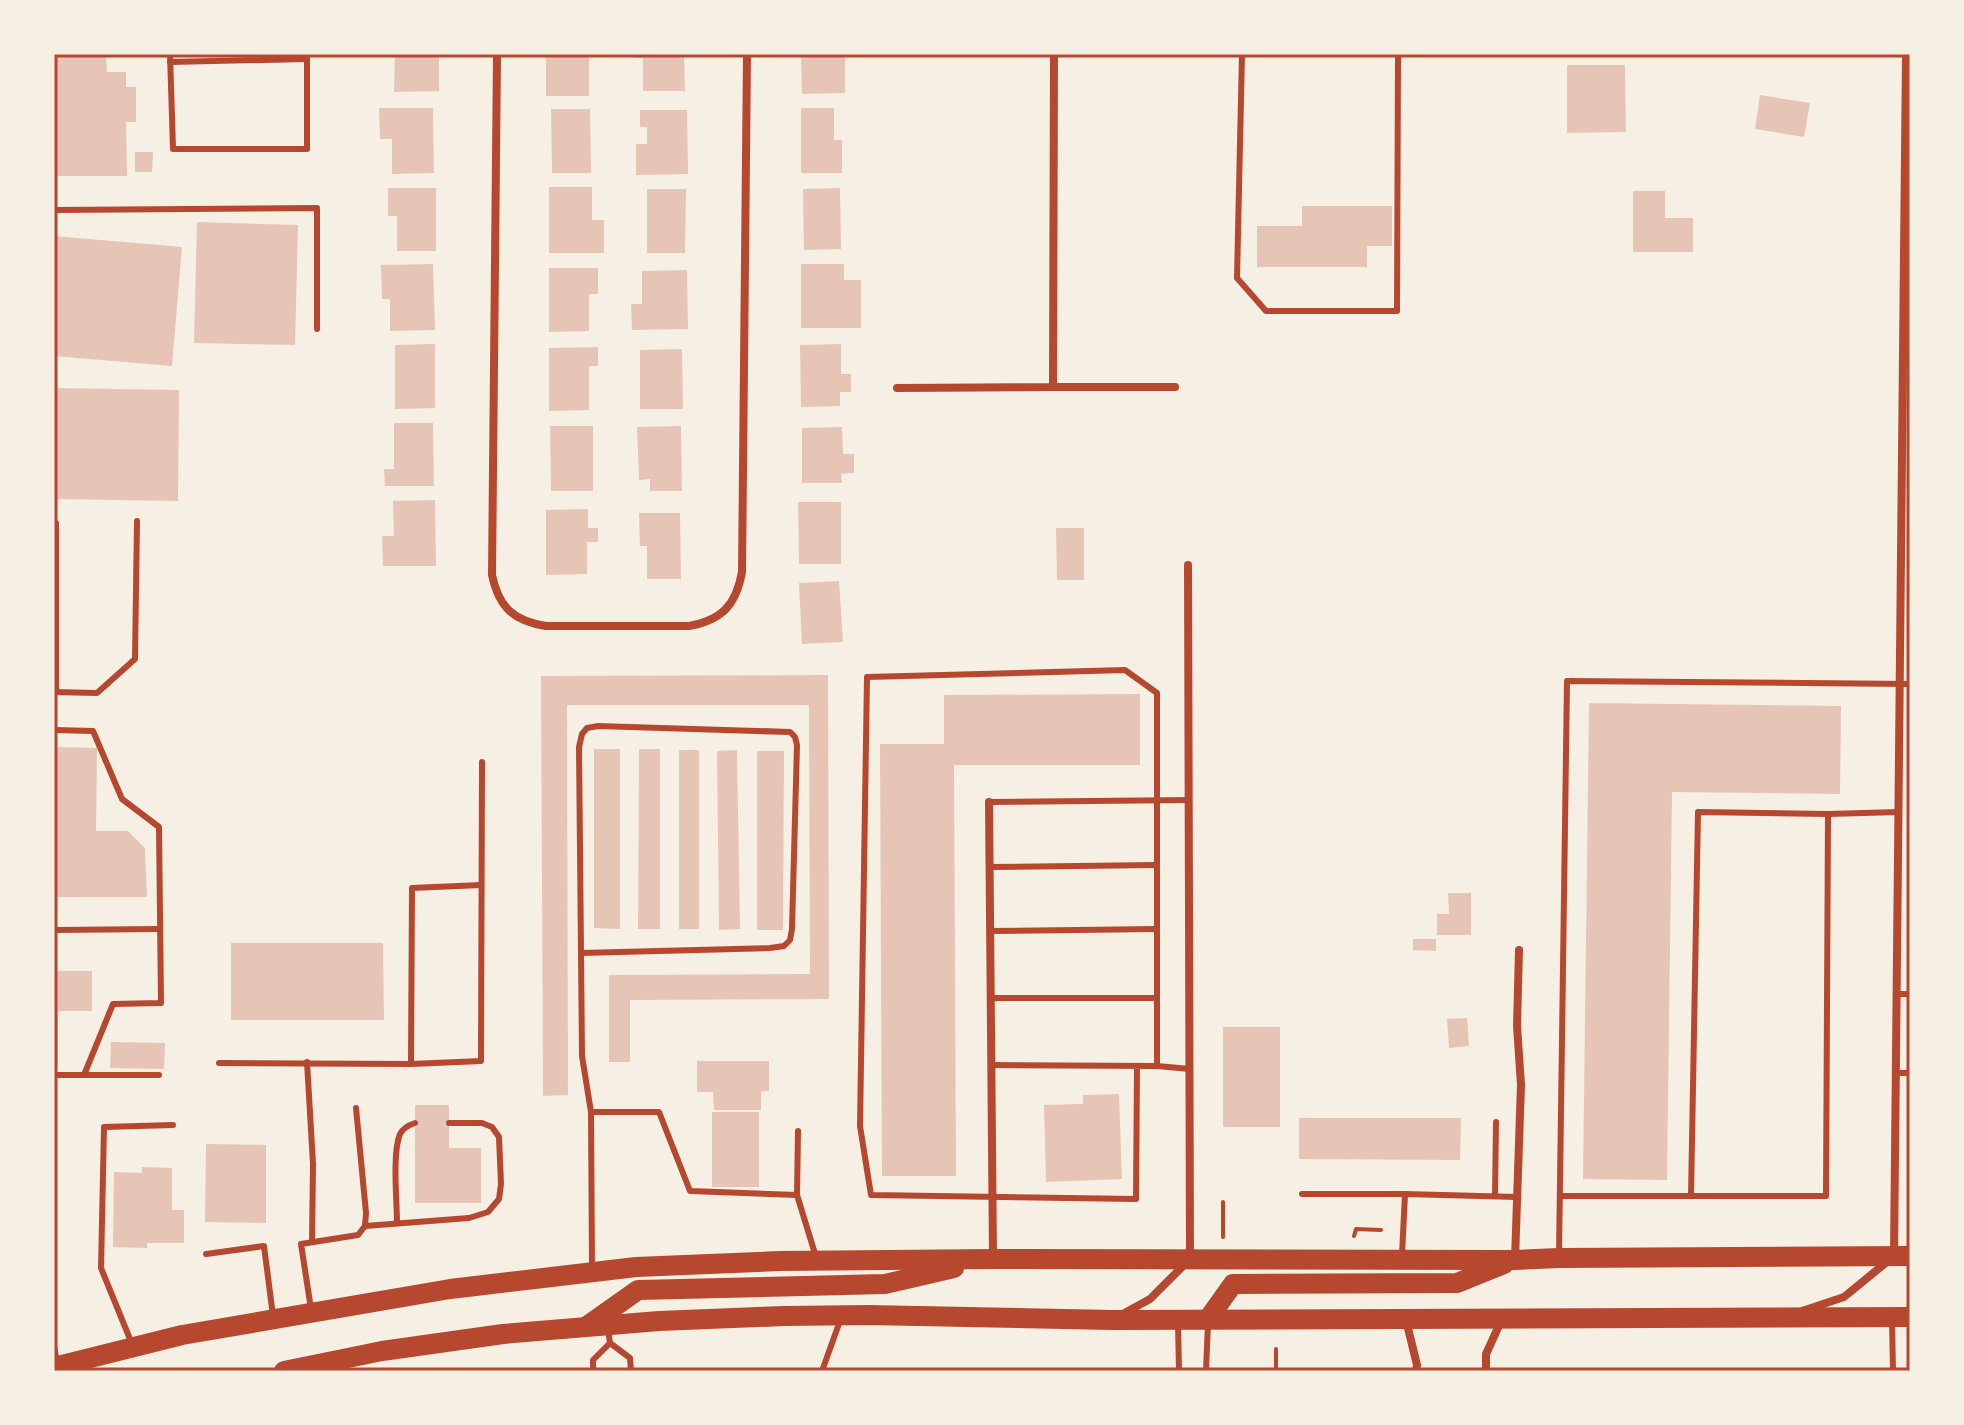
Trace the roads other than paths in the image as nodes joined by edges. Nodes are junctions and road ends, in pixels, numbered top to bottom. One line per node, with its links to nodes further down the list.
1 (497, 54): 2 (street)
2 (747, 54)
3 (1054, 54): 11 (street)
4 (1242, 54): 5 (lane)
5 (1398, 54)
6 (1906, 54): 14 (street)
7 (307, 57): 8 (lane); 8 (lane)
8 (170, 58)
9 (54, 210): 10 (lane)
10 (317, 329)
11 (1053, 387): 12 (street); 13 (street)
12 (1175, 387)
13 (897, 388)
14 (1906, 505): 18 (street)
15 (137, 521): 19 (lane)
16 (54, 522): 19 (lane)
17 (1188, 565): 22 (street)
18 (1905, 684): 25 (street); 63 (lane)
19 (55, 692)
20 (54, 730): 30 (lane)
21 (482, 762): 29 (lane)
22 (1189, 800): 23 (lane); 46 (street)
23 (1155, 801): 24 (lane); 27 (lane); 66 (lane)
24 (989, 802): 28 (street)
25 (1899, 812): 26 (lane); 36 (street)
26 (1828, 814): 64 (lane); 64 (lane)
27 (1156, 865): 28 (lane); 31 (lane)
28 (990, 867): 33 (street)
29 (481, 885): 42 (lane); 42 (lane)
30 (160, 929): 32 (lane); 50 (lane)
31 (1156, 929): 33 (lane); 39 (lane)
32 (54, 930)
33 (991, 931): 38 (street)
34 (1519, 950): 65 (street)
35 (581, 953): 35 (lane); 53 (lane)
36 (1897, 994): 37 (lane); 47 (street)
37 (1910, 994)
38 (992, 998): 39 (lane); 43 (street)
39 (1156, 998): 45 (lane)
40 (307, 1062): 41 (lane); 42 (lane); 69 (lane)
41 (219, 1063)
42 (411, 1064)
43 (992, 1065): 44 (lane); 66 (street)
44 (1137, 1066): 45 (lane); 66 (lane)
45 (1157, 1066): 46 (lane)
46 (1190, 1069): 74 (street)
47 (1896, 1073): 48 (lane); 71 (street)
48 (1910, 1073)
49 (54, 1075): 50 (lane)
50 (84, 1075): 51 (lane)
51 (159, 1075)
52 (356, 1108): 68 (lane)
53 (591, 1112): 61 (lane); 78 (lane)
54 (1496, 1122): 62 (lane)
55 (415, 1123): 67 (lane)
56 (449, 1123): 67 (lane)
57 (173, 1125): 91 (lane)
58 (798, 1131): 61 (lane)
59 (1302, 1194): 60 (lane)
60 (1405, 1194): 62 (lane); 75 (lane)
61 (797, 1195): 77 (lane)
62 (1495, 1196): 65 (lane)
63 (1560, 1196): 64 (lane); 72 (lane)
64 (1691, 1196)
65 (1517, 1197): 76 (street)
66 (993, 1198): 73 (street)
67 (397, 1223): 68 (lane)
68 (365, 1226): 69 (lane)
69 (312, 1242): 79 (lane)
70 (206, 1254): 86 (lane)
71 (1902, 1256): 72 (main road); 82 (street)
72 (1559, 1258): 76 (main road)
73 (993, 1259): 74 (main road); 77 (main road); 89 (main road)
74 (1190, 1259): 75 (main road); 87 (street)
75 (1402, 1259): 76 (main road)
76 (1515, 1260): 83 (main road)
77 (817, 1261): 78 (main road)
78 (592, 1272): 79 (main road)
79 (311, 1313): 86 (main road)
80 (842, 1316): 87 (main road); 90 (main road); 96 (lane)
81 (1901, 1317): 82 (main road); 101 (lane)
82 (1779, 1318): 85 (main road)
83 (1208, 1319): 84 (main road); 88 (main road); 98 (lane)
84 (1406, 1319): 85 (main road); 99 (street)
85 (1502, 1319): 100 (street)
86 (273, 1320): 91 (main road)
87 (1113, 1320): 88 (main road)
88 (1178, 1320): 97 (lane)
89 (586, 1327): 90 (main road); 93 (main road)
90 (609, 1334): 94 (lane); 95 (lane)
91 (133, 1348): 92 (main road)
92 (55, 1360)
93 (284, 1371)
94 (593, 1371)
95 (631, 1371)
96 (822, 1371)
97 (1179, 1371)
98 (1206, 1371)
99 (1416, 1371)
100 (1486, 1371)
101 (1893, 1371)

